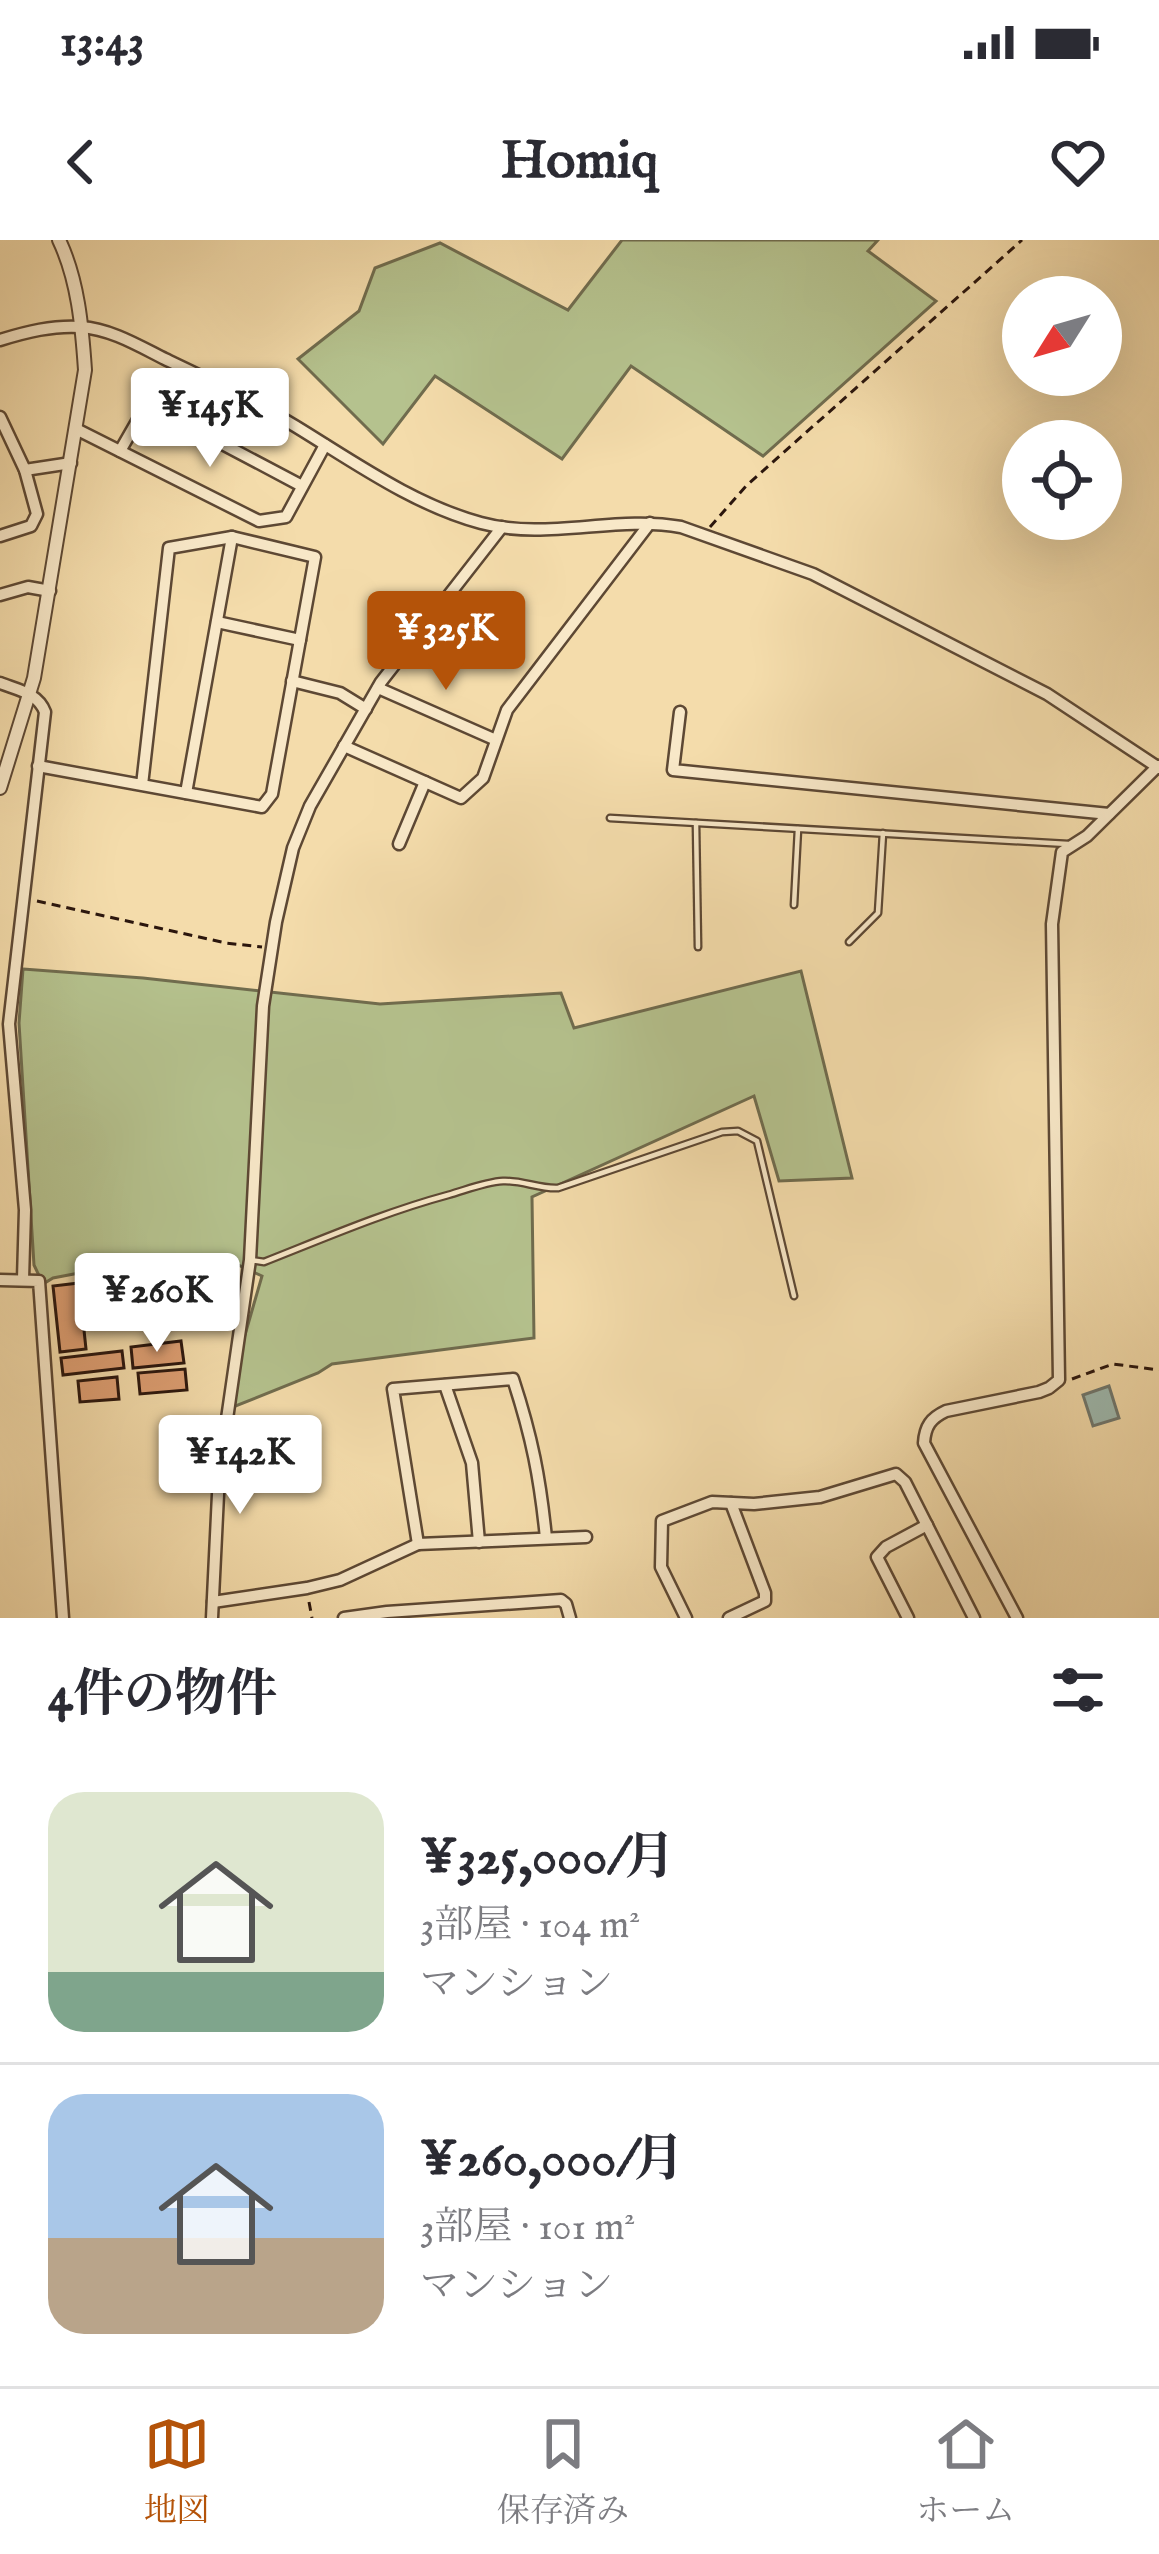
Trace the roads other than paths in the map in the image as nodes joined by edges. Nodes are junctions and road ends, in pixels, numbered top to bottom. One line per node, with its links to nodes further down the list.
1 (59, 240): 2 (street)
2 (82, 327): 3 (street); 5 (street); 6 (street)
3 (0, 340)
4 (0, 417): 9 (street)
5 (76, 429): 7 (street); 8 (street)
6 (325, 445): 10 (street); 12 (street)
7 (120, 452): 10 (street); 10 (street)
8 (70, 463): 9 (street); 15 (street)
9 (25, 470): 13 (street)
10 (302, 486)
11 (650, 523): 12 (street); 25 (street); 28 (street)
12 (502, 527): 21 (street)
13 (0, 536)
14 (232, 538): 17 (street); 18 (street); 30 (street)
15 (50, 591): 16 (street); 22 (street)
16 (0, 596)
17 (217, 622): 18 (street); 32 (street)
18 (300, 640): 19 (street)
19 (292, 681): 23 (street); 32 (street)
20 (0, 683): 22 (street)
21 (378, 688): 23 (street); 25 (street)
22 (29, 693): 27 (street); 31 (street)
23 (365, 709): 26 (street)
24 (680, 712): 33 (street)
25 (496, 740): 29 (street)
26 (344, 746): 29 (street); 43 (street)
27 (38, 766): 30 (street); 45 (street)
28 (1158, 767): 33 (street)
29 (425, 782): 38 (street)
30 (142, 785): 32 (street)
31 (0, 788)
32 (186, 793)
33 (1109, 814): 39 (street)
34 (610, 818): 35 (lane)
35 (696, 823): 36 (lane); 42 (lane)
36 (798, 829): 37 (lane); 40 (lane)
37 (884, 833): 39 (lane); 41 (lane)
38 (399, 844)
39 (1074, 844): 65 (street)
40 (794, 905)
41 (849, 942)
42 (698, 946)
43 (250, 1260): 46 (lane); 54 (street)
44 (0, 1280): 45 (street)
45 (23, 1280): 57 (street)
46 (794, 1296)
47 (446, 1385): 51 (street); 52 (street); 53 (street)
48 (731, 1503): 49 (street); 61 (street); 62 (street)
49 (927, 1525): 63 (street); 64 (street)
50 (586, 1537): 51 (street)
51 (546, 1538): 52 (street)
52 (479, 1542): 53 (street)
53 (418, 1544): 54 (street)
54 (213, 1602): 58 (street)
55 (469, 1612): 56 (street); 60 (street)
56 (391, 1615): 59 (street)
57 (62, 1618)
58 (212, 1618)
59 (344, 1618)
60 (570, 1618)
61 (686, 1618)
62 (729, 1618)
63 (908, 1618)
64 (974, 1618)
65 (1017, 1618)

